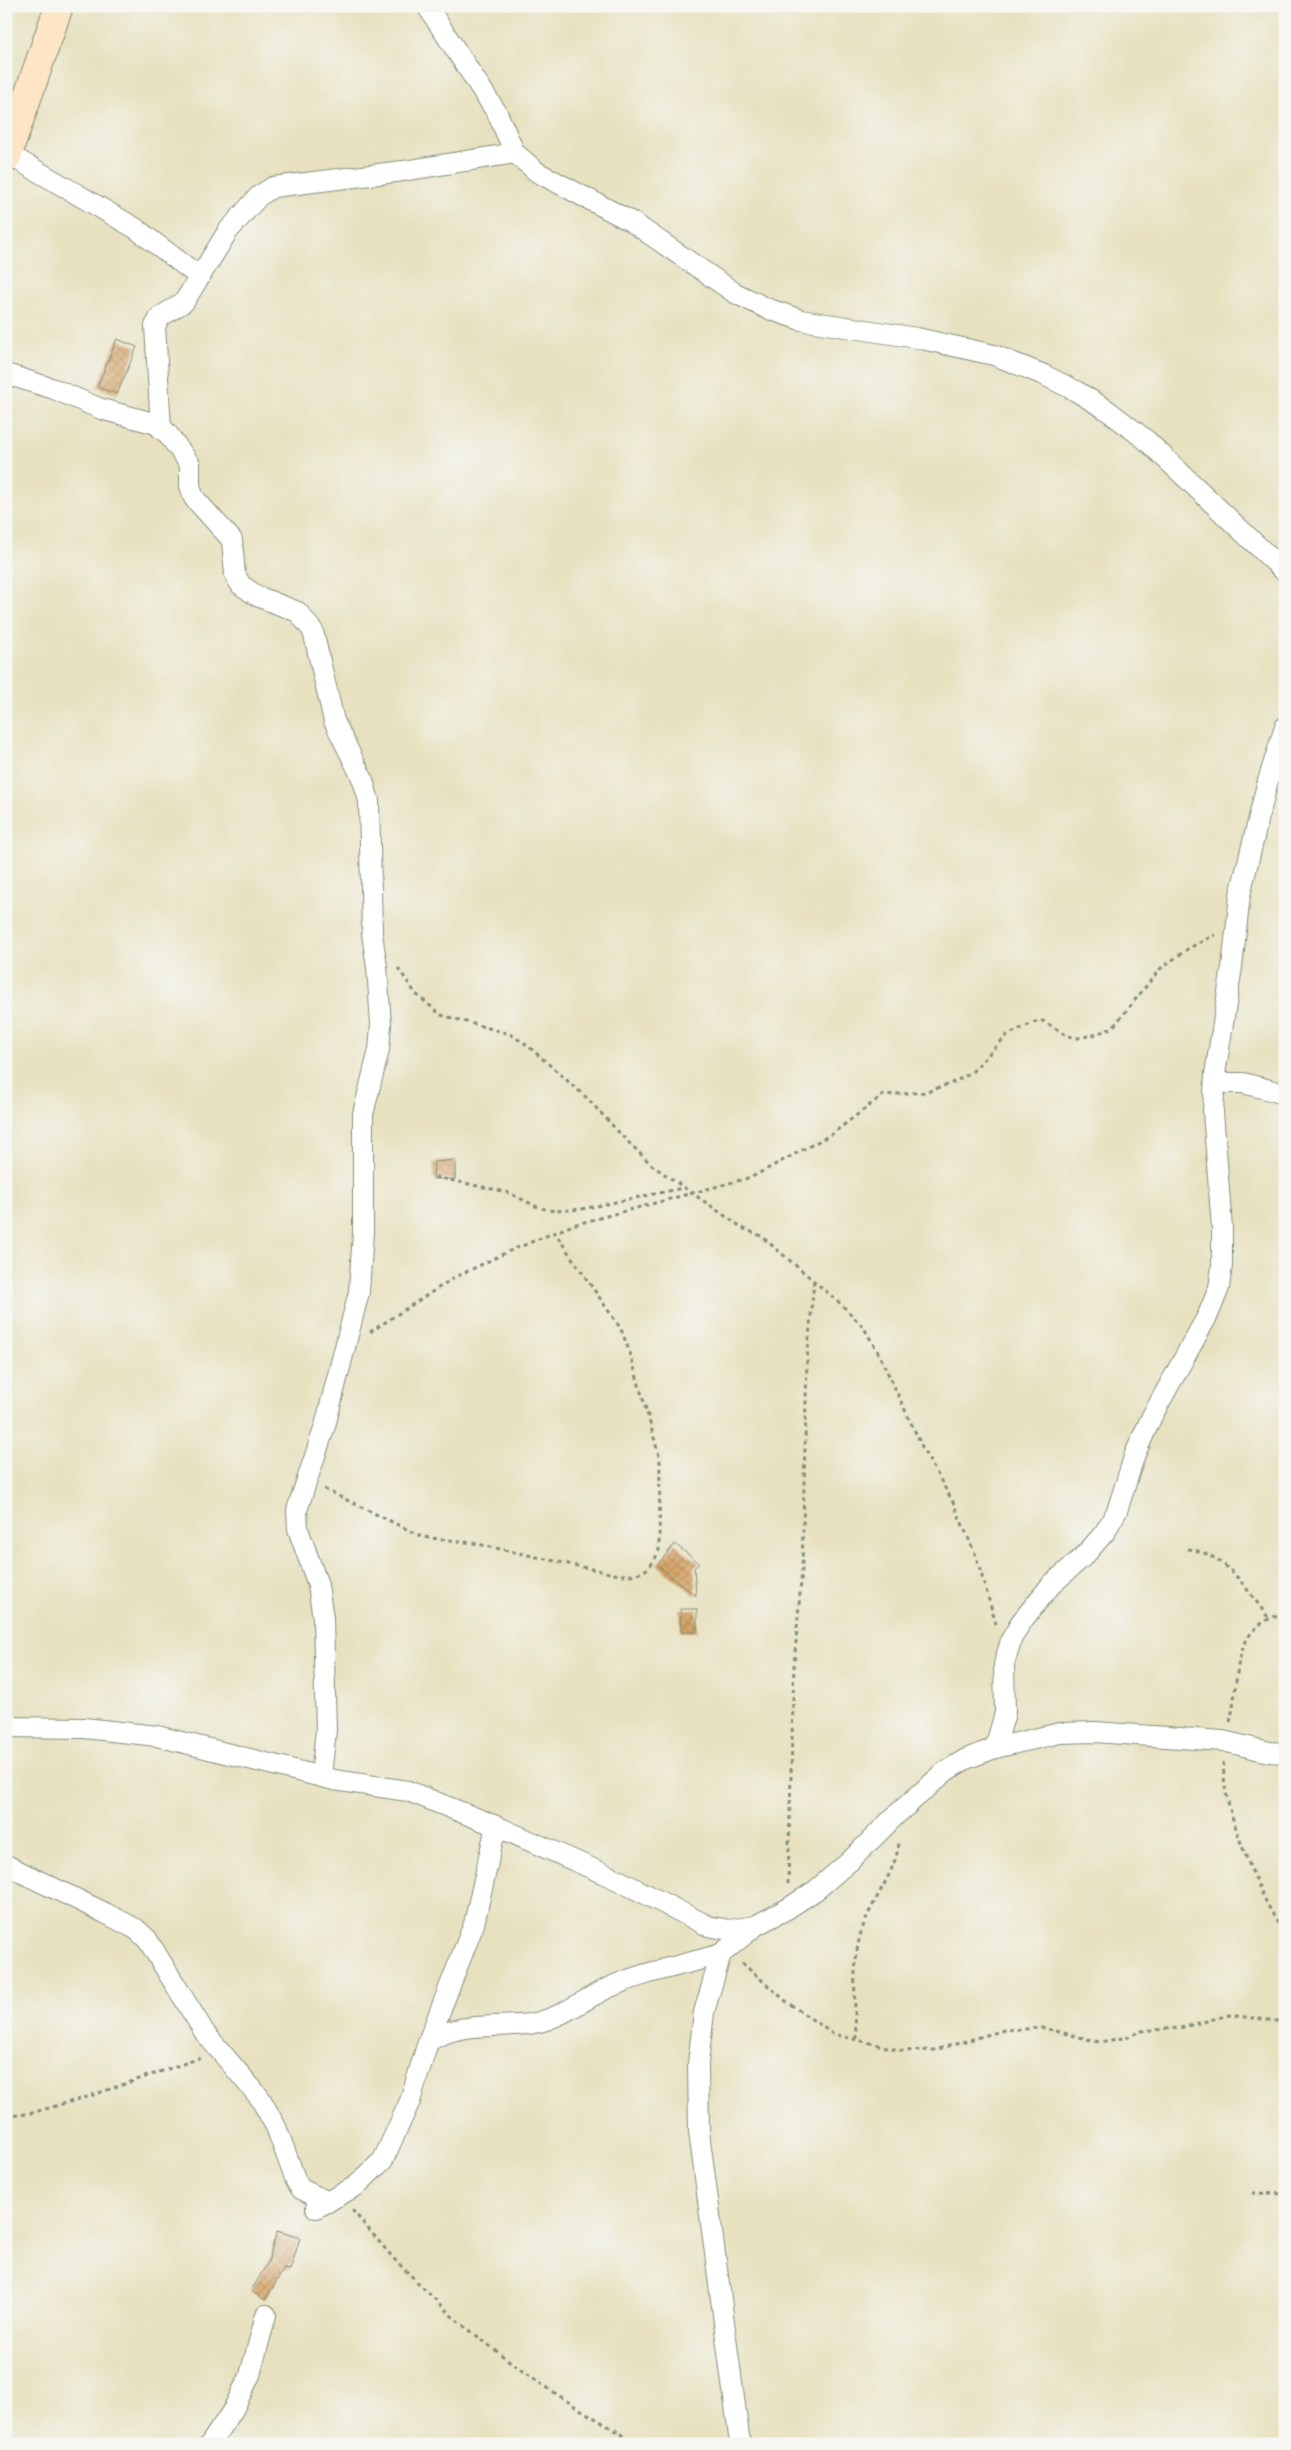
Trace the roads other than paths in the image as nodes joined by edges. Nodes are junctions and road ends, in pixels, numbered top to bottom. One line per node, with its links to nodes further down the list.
1 (59, 6): 4 (street)
2 (427, 6): 3 (street)
3 (515, 153): 5 (street); 8 (street)
4 (7, 157): 5 (street)
5 (200, 277): 7 (street)
6 (6, 374): 7 (street)
7 (161, 429): 15 (street)
8 (1285, 572)
9 (1285, 727): 10 (street)
10 (1215, 1083): 11 (street); 13 (street)
11 (1285, 1094)
12 (6, 1727): 15 (street)
13 (995, 1748): 14 (street); 18 (street)
14 (1285, 1753)
15 (320, 1776): 16 (street)
16 (496, 1826): 18 (street); 20 (street)
17 (6, 1865): 20 (street)
18 (756, 1926): 19 (street)
19 (724, 1952): 20 (street); 23 (street)
20 (428, 2042)
21 (266, 2316): 22 (street)
22 (210, 2444)
23 (742, 2444)

